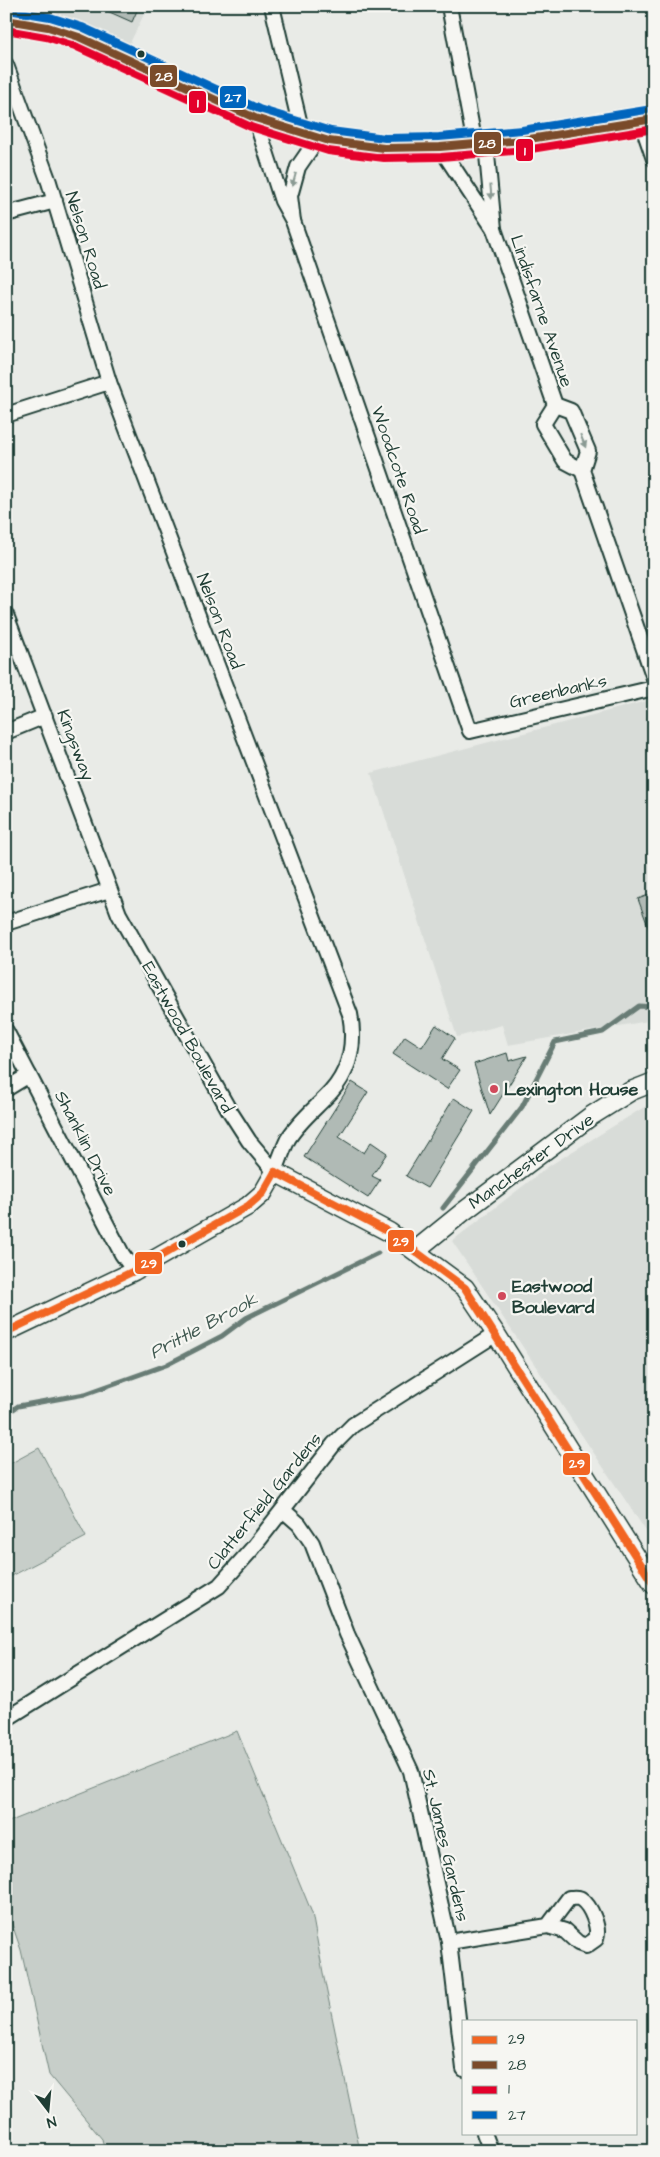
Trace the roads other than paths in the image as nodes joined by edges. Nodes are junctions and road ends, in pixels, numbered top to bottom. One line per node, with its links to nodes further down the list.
1 (272, 6): 7 (street)
2 (449, 6): 8 (street, Lindisfarne Avenue)
3 (6, 20): 5 (main road)
4 (6, 65): 11 (street, Nelson Road)
5 (255, 118): 7 (main road); 13 (street, Woodcote Road)
6 (647, 120): 8 (main road); 10 (street)
7 (310, 136): 9 (main road); 13 (street, Woodcote Road, one-way to 13)
8 (481, 144): 9 (main road); 14 (street, Lindisfarne Avenue, one-way to 14)
9 (440, 147): 14 (street, Lindisfarne Avenue)
10 (654, 159)
11 (55, 201): 12 (street); 15 (street, Nelson Road)
12 (6, 214)
13 (293, 221): 23 (street, Woodcote Road)
14 (494, 228): 16 (street, Lindisfarne Avenue)
15 (109, 382): 17 (street); 31 (street, Nelson Road)
16 (556, 405): 18 (street, Lindisfarne Avenue, one-way to 18); 18 (street, Lindisfarne Avenue)
17 (6, 416)
18 (582, 470): 20 (street, Lindisfarne Avenue)
19 (6, 615): 22 (street, Kingsway)
20 (654, 678)
21 (654, 688): 23 (street, Greenbanks)
22 (45, 716): 24 (street); 25 (street, Kingsway)
23 (470, 731)
24 (6, 732)
25 (109, 890): 26 (street); 31 (street, Eastwood Boulevard)
26 (6, 923)
27 (6, 1031): 28 (street, Shanklin Drive)
28 (29, 1074): 30 (street); 33 (street, Shanklin Drive)
29 (654, 1082): 32 (street, Manchester Drive)
30 (6, 1089)
31 (275, 1172): 32 (street, Eastwood Boulevard); 33 (street)
32 (416, 1250): 35 (street, Eastwood Boulevard)
33 (134, 1271): 34 (street)
34 (6, 1332)
35 (496, 1334): 36 (street, Clatterfield Gardens); 37 (street, Eastwood Boulevard)
36 (283, 1510): 38 (street, Clatterfield Gardens); 40 (street, St. James Gardens)
37 (654, 1585)
38 (6, 1719)
39 (548, 1926): 40 (street)
40 (449, 1942): 41 (street, St. James Gardens)
41 (462, 2052)
42 (484, 2134): 43 (street)
43 (491, 2151)

